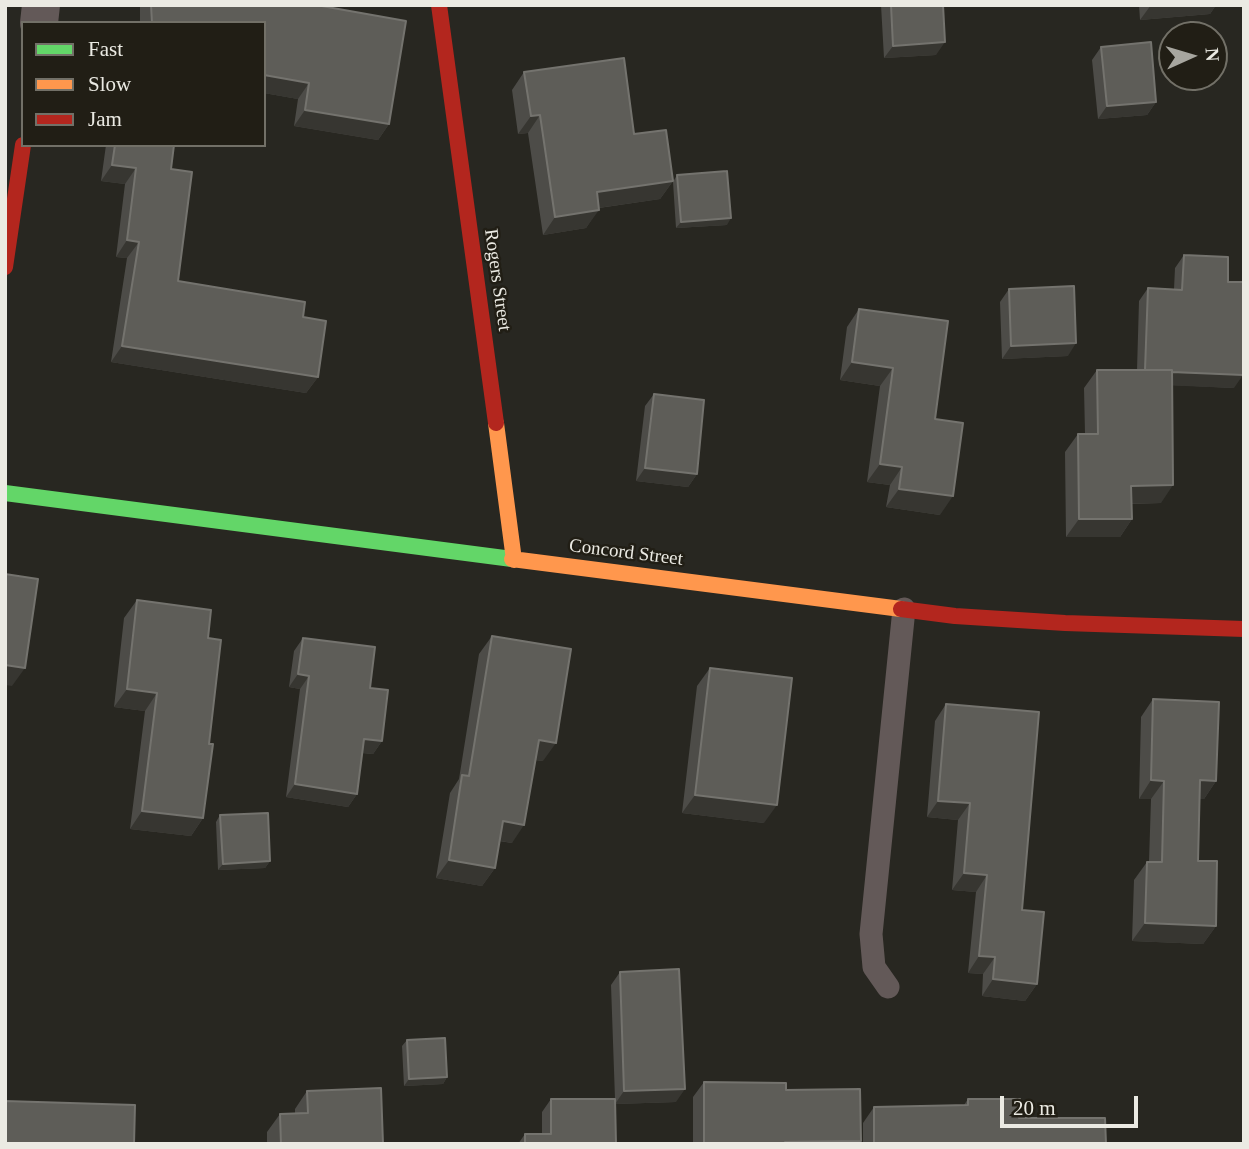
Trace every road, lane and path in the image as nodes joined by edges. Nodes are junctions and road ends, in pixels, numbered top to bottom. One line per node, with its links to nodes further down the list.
1 (439, 5): 5 (main road, Rogers Street)
2 (23, 147): 3 (main road)
3 (5, 267)
4 (5, 493): 5 (main road, Concord Street)
5 (514, 560): 6 (main road, Concord Street)
6 (904, 609): 7 (main road, Concord Street); 8 (lane)
7 (1244, 629)
8 (888, 987)

